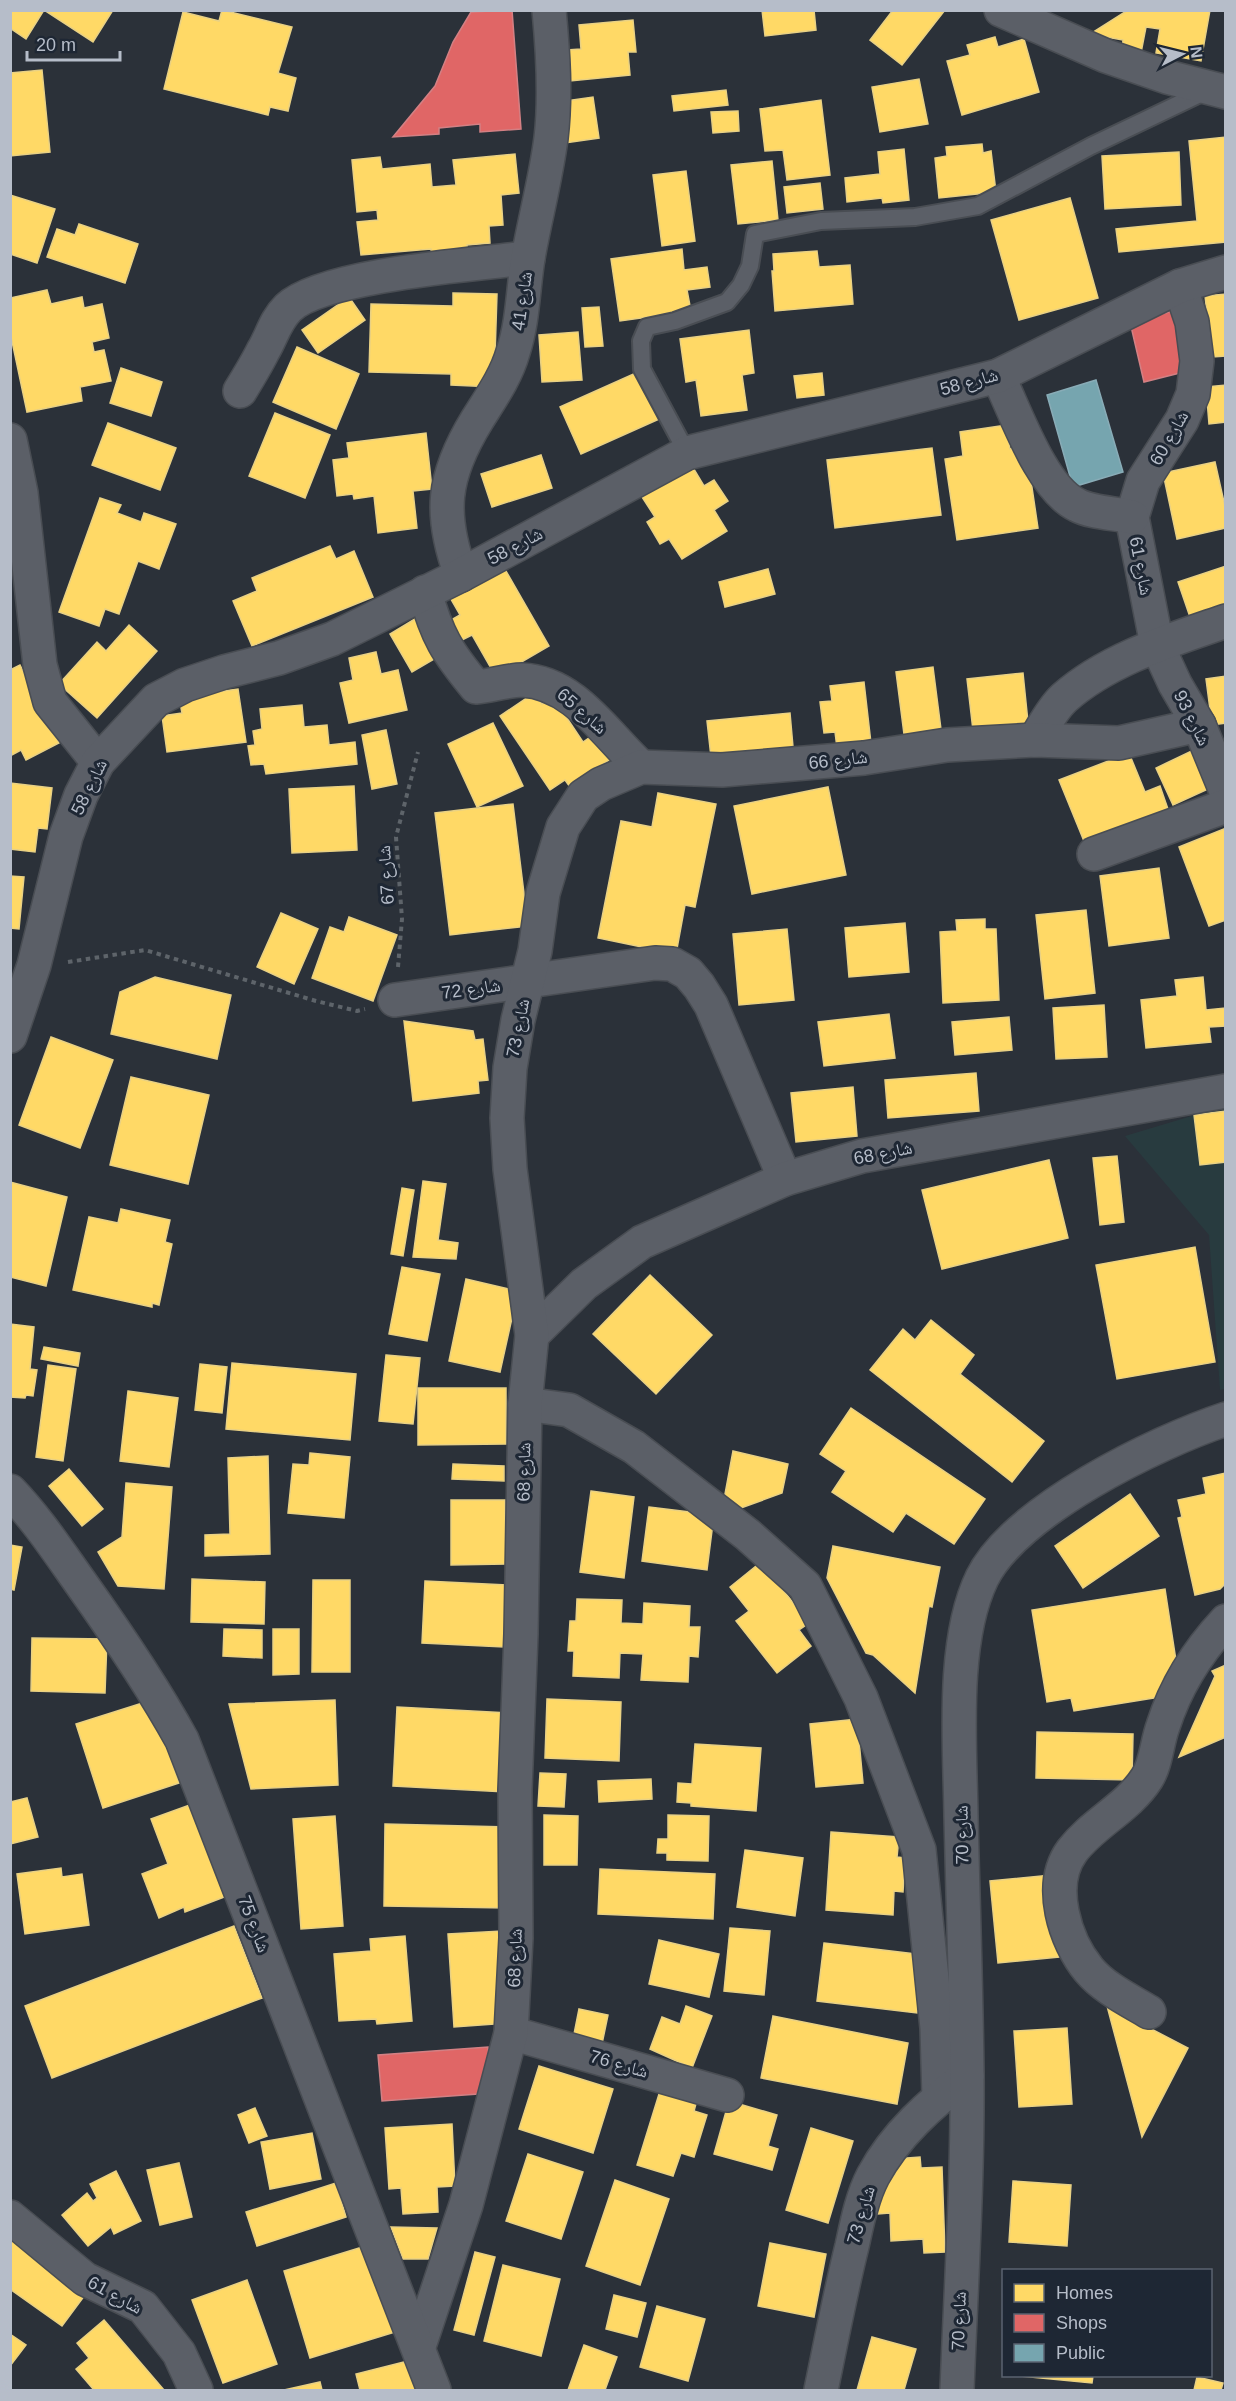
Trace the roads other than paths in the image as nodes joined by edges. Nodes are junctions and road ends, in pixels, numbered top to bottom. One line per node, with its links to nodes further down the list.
1 (549, 10): 4 (street, شارع 41)
2 (1001, 10): 3 (street)
3 (1222, 81): 10 (lane)
4 (528, 258): 8 (street); 12 (street, شارع 41)
5 (1226, 272): 6 (street, شارع 58)
6 (1179, 286): 7 (street, شارع 58); 11 (street, شارع 60)
7 (998, 375): 10 (street, شارع 58); 11 (street, شارع 61)
8 (240, 391)
9 (10, 440): 18 (street)
10 (687, 453): 12 (street, شارع 58)
11 (1132, 517): 15 (street, شارع 61)
12 (461, 575): 13 (street, شارع 58)
13 (425, 592): 18 (street, شارع 58); 19 (street, شارع 65)
14 (1226, 621): 15 (street)
15 (1157, 645): 16 (street, شارع 93); 17 (street)
16 (1199, 725): 17 (street, شارع 66); 20 (street, شارع 93)
17 (1035, 740): 19 (street, شارع 66)
18 (98, 762): 25 (street, شارع 58)
19 (641, 767): 23 (street, شارع 73)
20 (1226, 791)
21 (1226, 806): 22 (street)
22 (1094, 854)
23 (527, 981): 24 (street, شارع 72); 27 (street, شارع 72); 28 (street, شارع 73)
24 (395, 1000)
25 (10, 1036)
26 (1226, 1091): 27 (street, شارع 68)
27 (784, 1179): 28 (street, شارع 68)
28 (532, 1335): 29 (street, شارع 68)
29 (525, 1404): 34 (street, شارع 68); 37 (street)
30 (1226, 1419): 35 (street, شارع 70)
31 (10, 1491): 39 (street, شارع 75)
32 (1226, 1621): 33 (street)
33 (1149, 2012)
34 (512, 2032): 36 (street, شارع 76); 39 (street, شارع 68)
35 (967, 2076): 37 (street, شارع 73); 43 (street, شارع 70)
36 (727, 2095)
37 (939, 2097): 42 (street, شارع 73)
38 (10, 2217): 40 (street, شارع 61)
39 (419, 2346): 41 (street, شارع 75)
40 (196, 2391)
41 (434, 2391)
42 (820, 2391)
43 (957, 2391)

